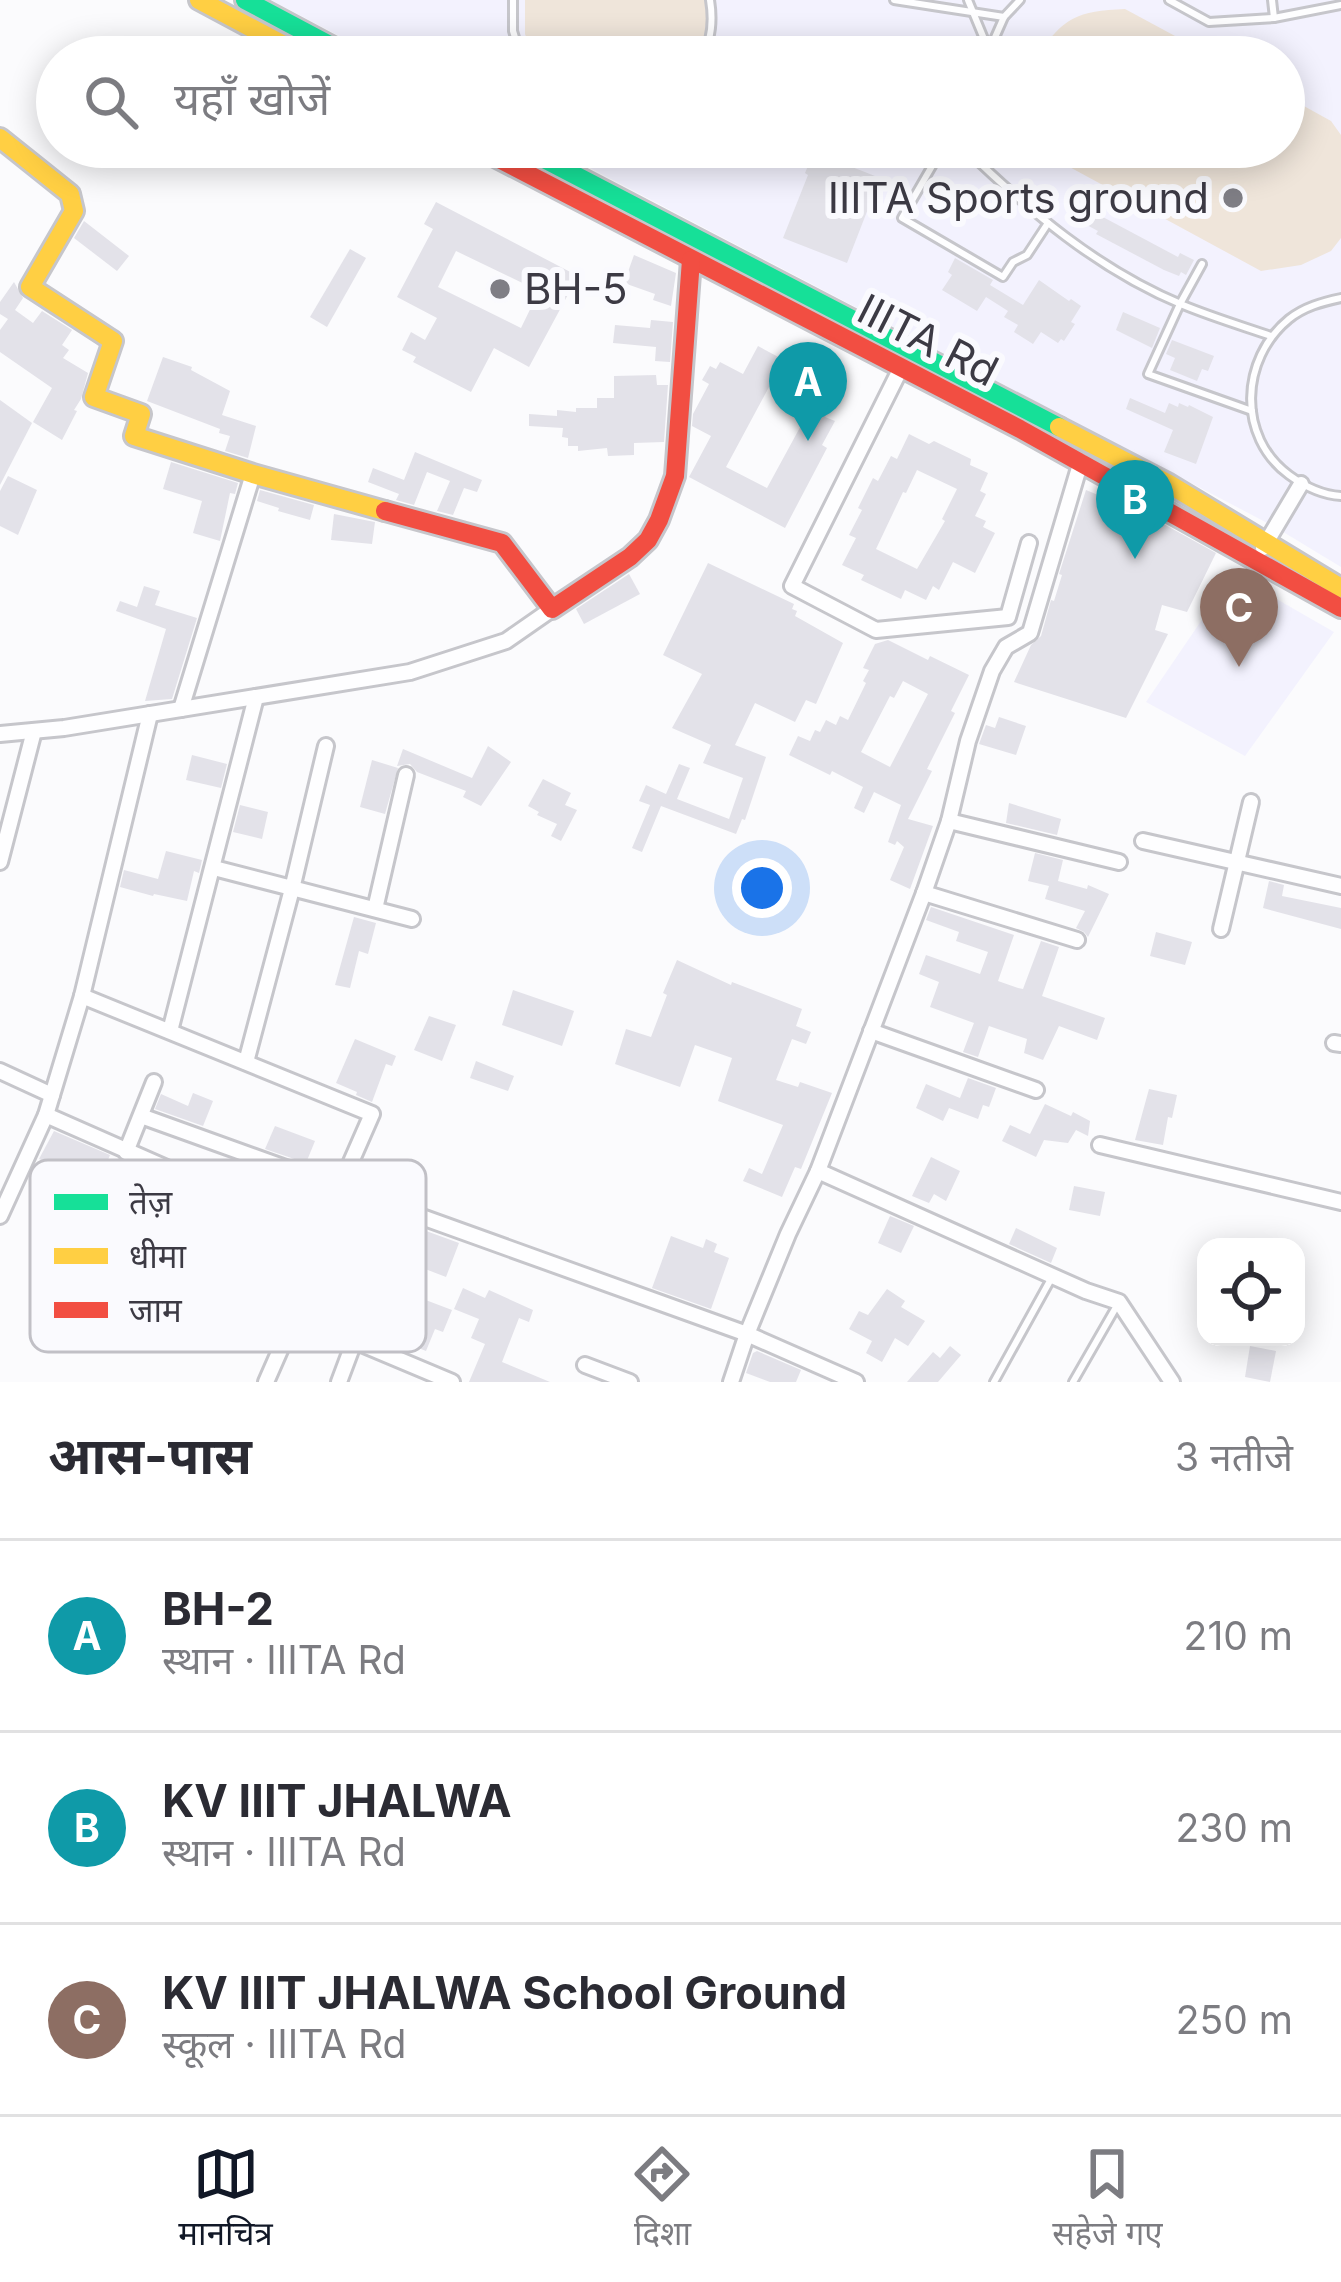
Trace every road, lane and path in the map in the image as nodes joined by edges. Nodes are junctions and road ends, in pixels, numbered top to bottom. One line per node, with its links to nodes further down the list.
1 (199, 0): 14 (main road)
2 (245, 0): 15 (main road)
3 (513, 0): 16 (lane)
4 (710, 0): 17 (lane)
5 (894, 0): 11 (lane)
6 (968, 0): 11 (lane)
7 (1020, 0): 12 (lane)
8 (1169, 0): 13 (lane)
9 (1273, 0): 13 (lane)
10 (1341, 4): 13 (lane)
11 (972, 13): 12 (lane); 18 (lane)
12 (1004, 17): 19 (lane)
13 (1274, 18)
14 (267, 36)
15 (313, 36)
16 (515, 36)
17 (709, 36)
18 (980, 36)
19 (995, 36)
20 (2, 145): 37 (main road)
21 (516, 168): 26 (main road, IIITA Rd)
22 (529, 168): 26 (street)
23 (566, 168): 28 (main road, IIITA Rd)
24 (931, 168): 27 (lane)
25 (985, 168): 27 (lane)
26 (528, 174): 29 (main road, IIITA Rd)
27 (1048, 223): 32 (lane)
28 (709, 245): 29 (main road); 34 (main road, IIITA Rd)
29 (695, 261): 34 (main road, IIITA Rd); 44 (main road)
30 (1202, 264): 32 (lane)
31 (1341, 298): 33 (lane)
32 (1180, 304): 33 (lane); 35 (lane)
33 (1271, 336): 35 (lane)
34 (907, 358): 36 (main road, IIITA Rd); 40 (street)
35 (1252, 411): 38 (lane)
36 (1086, 452): 41 (main road, IIITA Rd); 53 (street)
37 (254, 474): 44 (main road); 46 (street)
38 (1301, 484): 39 (lane); 41 (street)
39 (1341, 496)
40 (1029, 544)
41 (1261, 550): 42 (main road, IIITA Rd); 43 (main road, IIITA Rd)
42 (1341, 588)
43 (1341, 608)
44 (552, 609): 45 (street)
45 (256, 697): 46 (street); 58 (street)
46 (181, 709): 47 (street)
47 (149, 714): 48 (street); 66 (street)
48 (34, 730): 49 (street); 55 (street)
49 (0, 734)
50 (326, 746): 60 (street)
51 (406, 775): 62 (street)
52 (1250, 802): 57 (street)
53 (949, 821): 56 (street); 61 (street)
54 (1142, 841): 57 (street)
55 (0, 862)
56 (1119, 862)
57 (1237, 862): 59 (street); 64 (street)
58 (214, 868): 60 (street); 68 (street)
59 (1341, 886)
60 (292, 889): 62 (street); 69 (street)
61 (924, 893): 65 (street); 67 (street)
62 (375, 908): 63 (street)
63 (412, 919)
64 (1221, 928)
65 (1077, 940)
66 (82, 996): 68 (street); 73 (street)
67 (871, 1030): 72 (street); 81 (street)
68 (170, 1031): 69 (street)
69 (246, 1061): 80 (street)
70 (0, 1071): 73 (street)
71 (154, 1082): 75 (street)
72 (1036, 1090)
73 (52, 1095): 74 (street)
74 (46, 1115): 77 (street); 83 (street)
75 (141, 1116): 77 (street); 79 (street)
76 (1100, 1144): 82 (street)
77 (126, 1152): 78 (street)
78 (145, 1160)
79 (266, 1160)
80 (353, 1160)
81 (818, 1171): 85 (street); 87 (street)
82 (1341, 1202)
83 (0, 1216)
84 (426, 1217): 87 (street)
85 (1053, 1276): 86 (street); 100 (lane)
86 (1120, 1302): 101 (lane); 102 (street)
87 (747, 1334): 98 (street); 99 (street)
88 (279, 1352): 93 (street)
89 (350, 1352): 94 (street)
90 (378, 1352): 92 (street)
91 (585, 1365): 97 (street)
92 (412, 1366): 95 (street); 96 (street)
93 (266, 1382)
94 (339, 1382)
95 (405, 1382)
96 (452, 1382)
97 (630, 1382)
98 (730, 1382)
99 (856, 1382)
100 (994, 1382)
101 (1073, 1382)
102 (1172, 1382)

